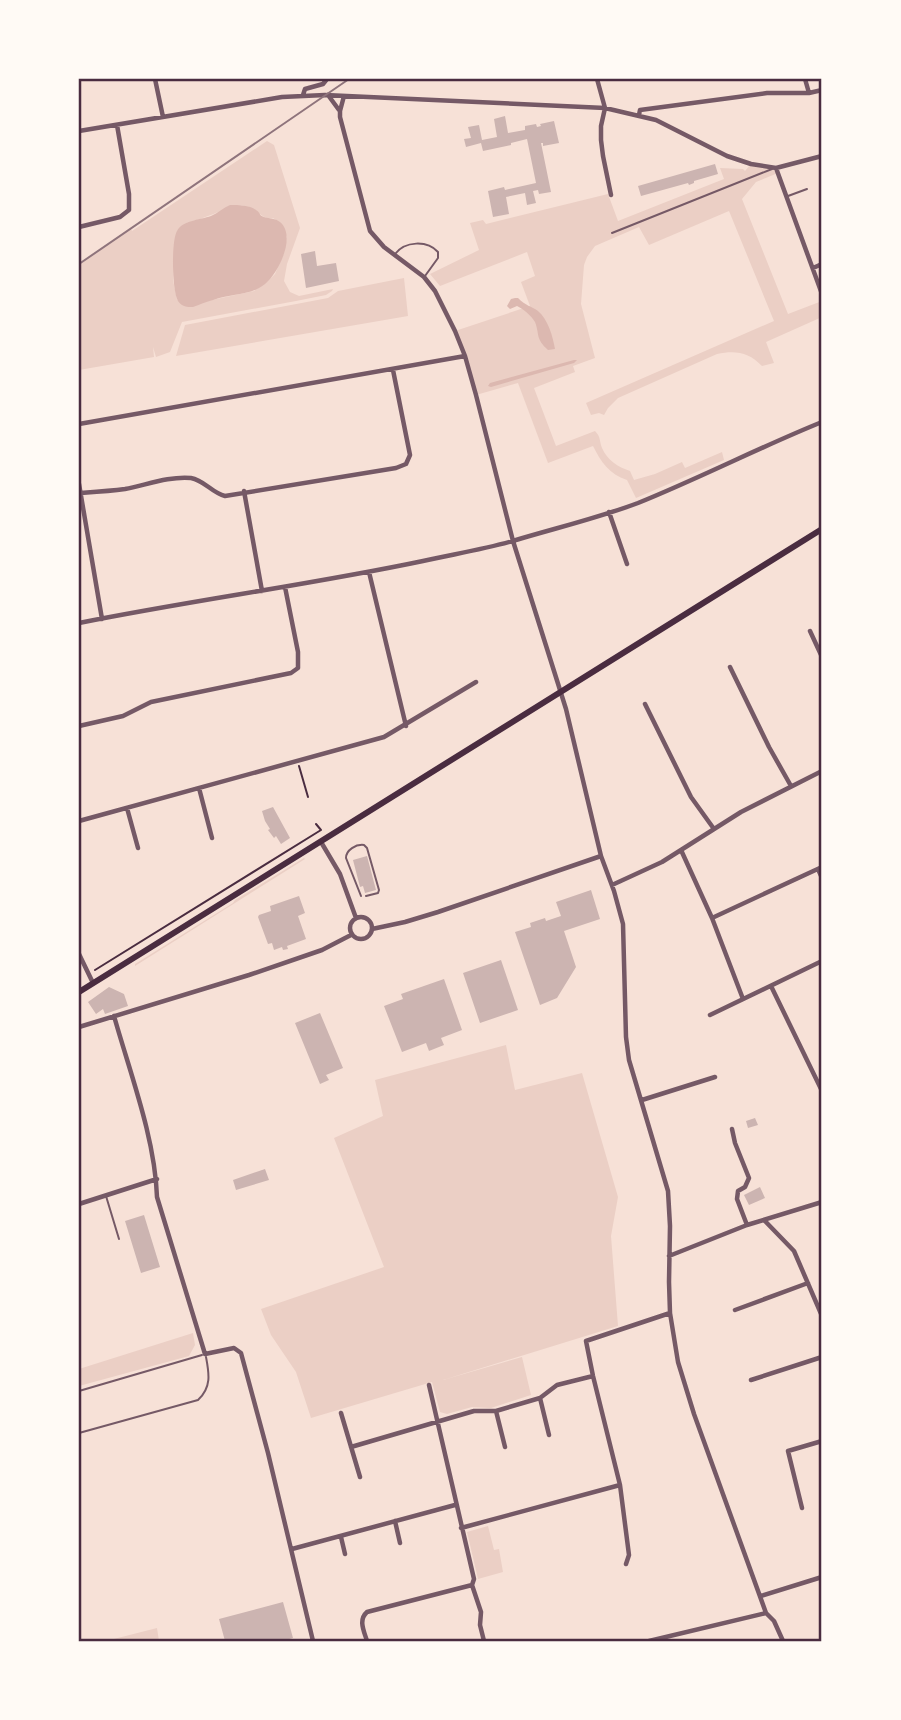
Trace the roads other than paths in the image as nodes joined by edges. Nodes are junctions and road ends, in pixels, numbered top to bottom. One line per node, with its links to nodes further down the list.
1 (155, 79): 13 (street)
2 (327, 79): 7 (street)
3 (597, 79): 10 (street)
4 (805, 79): 6 (street)
5 (822, 90): 6 (street)
6 (809, 93): 12 (street)
7 (303, 95): 8 (street); 13 (street)
8 (327, 95): 9 (street); 11 (street)
9 (344, 96): 10 (street); 11 (street)
10 (605, 108): 12 (street); 19 (street)
11 (340, 111): 23 (street)
12 (639, 115): 17 (street)
13 (163, 117): 14 (street)
14 (117, 125): 15 (street); 21 (street)
15 (79, 131)
16 (822, 156): 17 (street)
17 (776, 168): 20 (street); 22 (lane)
18 (807, 189): 20 (lane)
19 (611, 195)
20 (787, 197): 25 (street)
21 (79, 227)
22 (612, 233)
23 (394, 254): 26 (street); 26 (lane)
24 (822, 264): 25 (street)
25 (813, 268): 27 (street)
26 (424, 277): 28 (street)
27 (822, 294)
28 (465, 356): 29 (street); 37 (street)
29 (393, 370): 31 (street); 33 (street)
30 (822, 422): 35 (street)
31 (79, 425)
32 (79, 484): 34 (street)
33 (244, 491): 34 (street); 41 (street)
34 (80, 493): 42 (street)
35 (609, 512): 37 (street); 38 (street)
36 (822, 529): 48 (main road)
37 (513, 541): 39 (street); 48 (street)
38 (627, 564)
39 (369, 572): 40 (street); 51 (street)
40 (285, 587): 41 (street); 50 (street)
41 (261, 591): 42 (street)
42 (102, 619): 43 (street)
43 (79, 623)
44 (810, 631): 45 (street)
45 (822, 657)
46 (730, 667): 53 (street)
47 (476, 682): 51 (street)
48 (561, 692): 59 (main road); 62 (street)
49 (645, 704): 57 (street)
50 (79, 726)
51 (406, 726): 54 (street)
52 (822, 771): 53 (street)
53 (791, 786): 57 (street)
54 (199, 788): 55 (street); 58 (street)
55 (127, 808): 56 (street); 60 (street)
56 (79, 821)
57 (714, 829): 61 (street)
58 (212, 838)
59 (321, 842): 68 (street); 74 (main road)
60 (138, 848)
61 (681, 850): 65 (street); 69 (street)
62 (601, 856): 65 (street); 70 (street)
63 (820, 868): 64 (street); 69 (street)
64 (822, 878)
65 (612, 885): 83 (street)
66 (361, 896): 67 (lane)
67 (366, 896)
68 (356, 918): 70 (street); 71 (street)
69 (712, 918): 77 (street)
70 (372, 929): 71 (street)
71 (351, 935): 79 (street)
72 (79, 954): 74 (street)
73 (822, 961): 75 (street)
74 (93, 983): 76 (main road)
75 (771, 986): 77 (street); 82 (street)
76 (79, 992)
77 (743, 999): 78 (street)
78 (710, 1015)
79 (114, 1016): 80 (street); 85 (street)
80 (79, 1027)
81 (715, 1077): 83 (street)
82 (822, 1091)
83 (642, 1100): 92 (street)
84 (732, 1129): 90 (street)
85 (157, 1179): 86 (street); 97 (street)
86 (106, 1195): 88 (street); 91 (lane)
87 (822, 1202): 89 (street)
88 (79, 1204)
89 (764, 1220): 90 (street); 93 (street)
90 (747, 1225): 92 (street)
91 (119, 1239)
92 (669, 1256): 95 (street)
93 (808, 1283): 94 (street); 96 (street)
94 (735, 1310)
95 (670, 1313): 99 (street); 125 (street)
96 (822, 1316)
97 (205, 1354): 102 (lane); 107 (lane); 120 (street)
98 (822, 1357): 100 (street)
99 (593, 1376): 103 (street); 113 (street)
100 (751, 1380)
101 (429, 1385): 106 (street)
102 (79, 1391)
103 (540, 1398): 104 (street); 108 (street)
104 (496, 1411): 106 (street); 111 (street)
105 (341, 1413): 110 (street)
106 (437, 1421): 110 (street); 114 (street)
107 (79, 1433)
108 (549, 1435)
109 (822, 1441): 115 (street)
110 (351, 1447): 112 (street)
111 (505, 1447)
112 (360, 1477)
113 (620, 1485): 117 (street); 122 (street)
114 (455, 1505): 116 (street); 117 (street)
115 (802, 1508)
116 (395, 1521): 118 (street); 119 (street)
117 (461, 1528): 124 (street)
118 (341, 1537): 120 (street); 121 (street)
119 (400, 1543)
120 (292, 1549): 127 (street)
121 (345, 1554)
122 (626, 1564)
123 (822, 1577): 125 (street)
124 (472, 1585): 128 (street); 129 (street)
125 (761, 1595): 126 (street)
126 (766, 1613): 130 (street); 131 (street)
127 (313, 1641)
128 (367, 1641)
129 (484, 1641)
130 (649, 1641)
131 (783, 1641)

